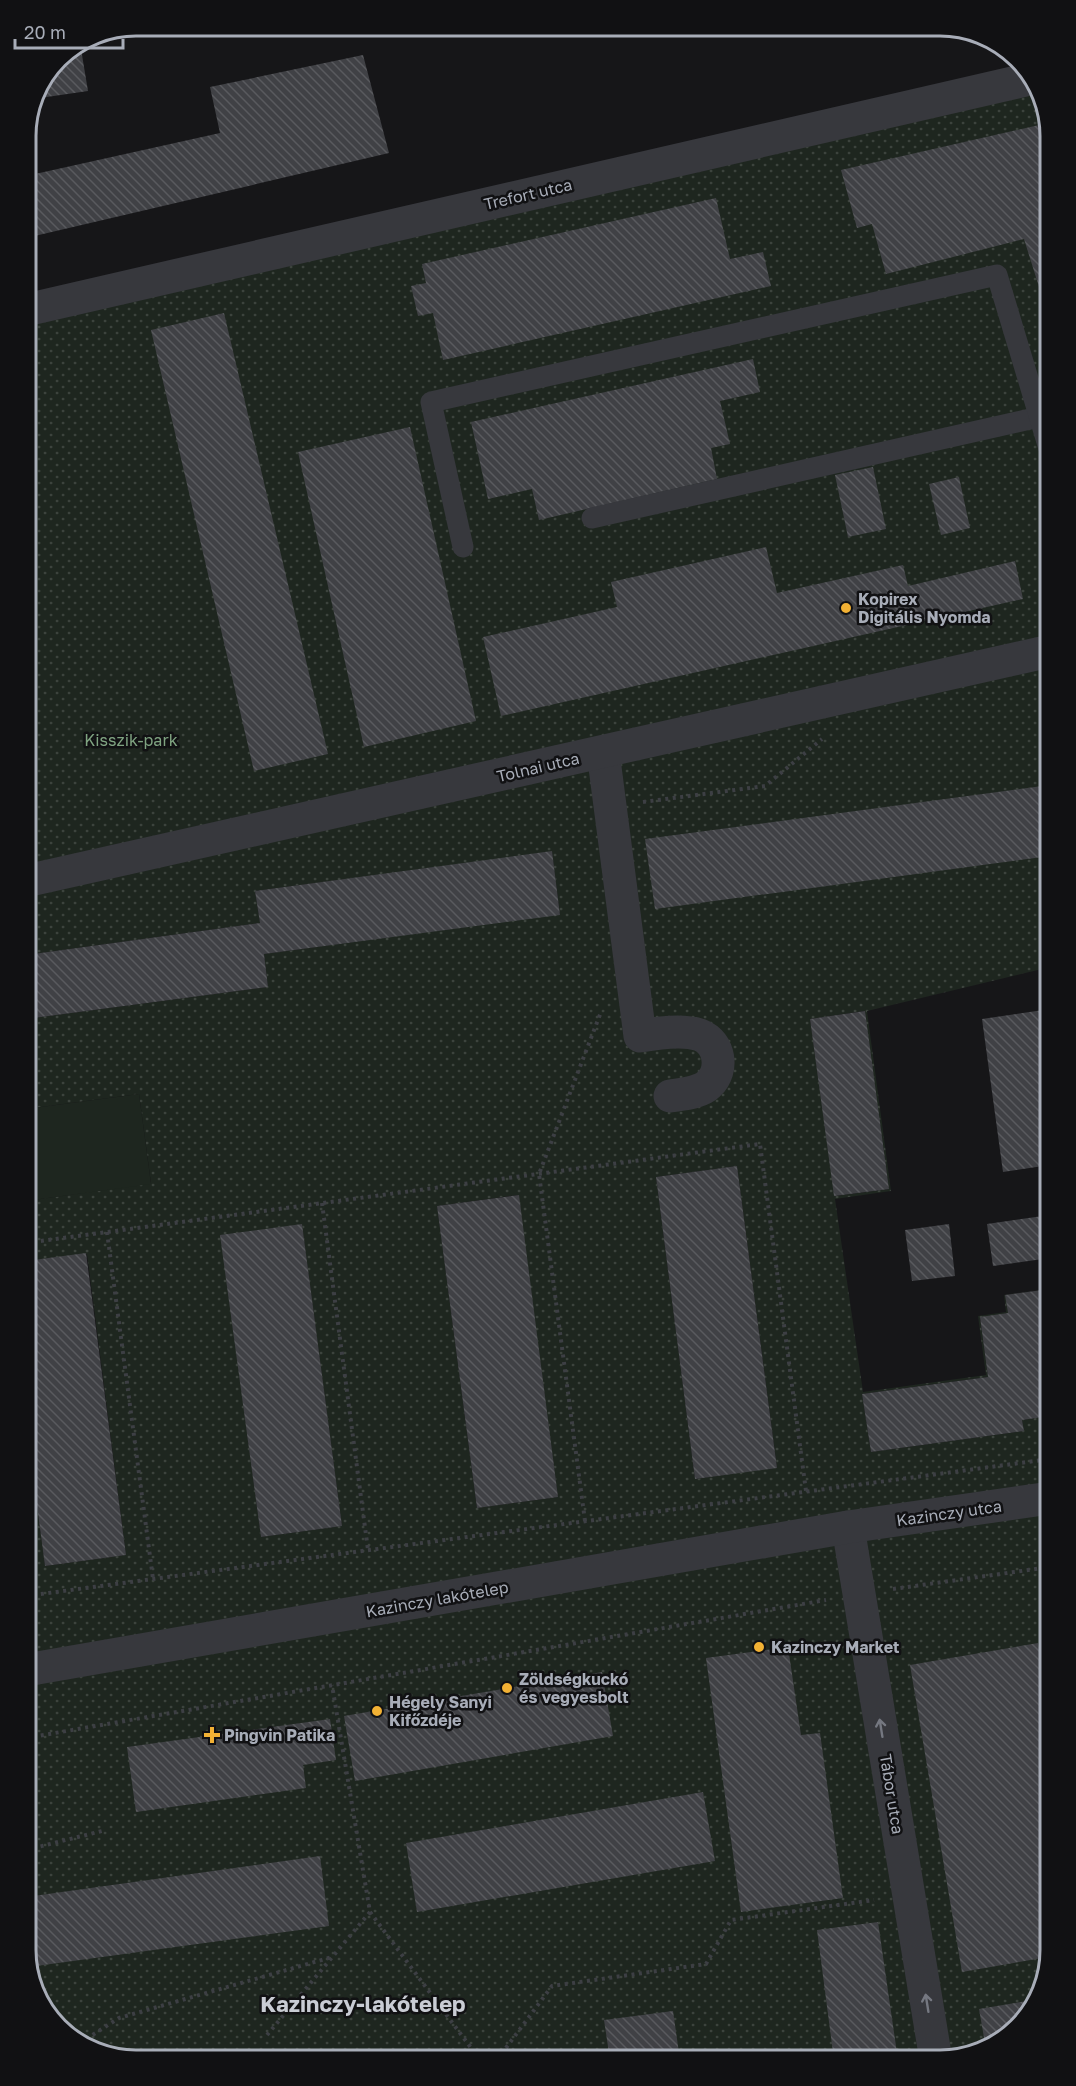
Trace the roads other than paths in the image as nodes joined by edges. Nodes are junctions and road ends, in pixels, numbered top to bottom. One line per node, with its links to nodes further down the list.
1 (1023, 81): 2 (street, Trefort utca)
2 (36, 308)
3 (1039, 417): 4 (lane); 5 (lane); 6 (lane)
4 (1040, 420)
5 (592, 518)
6 (463, 547)
7 (1040, 653): 8 (street, Tolnai utca)
8 (603, 752): 9 (street, Tolnai utca); 10 (street)
9 (36, 879)
10 (670, 1096)
11 (1040, 1499): 12 (street, Kazinczy utca)
12 (848, 1527): 13 (street, Kazinczy lakótelep); 14 (street, Tábor utca, one-way to 12)
13 (36, 1668)
14 (934, 2050)

